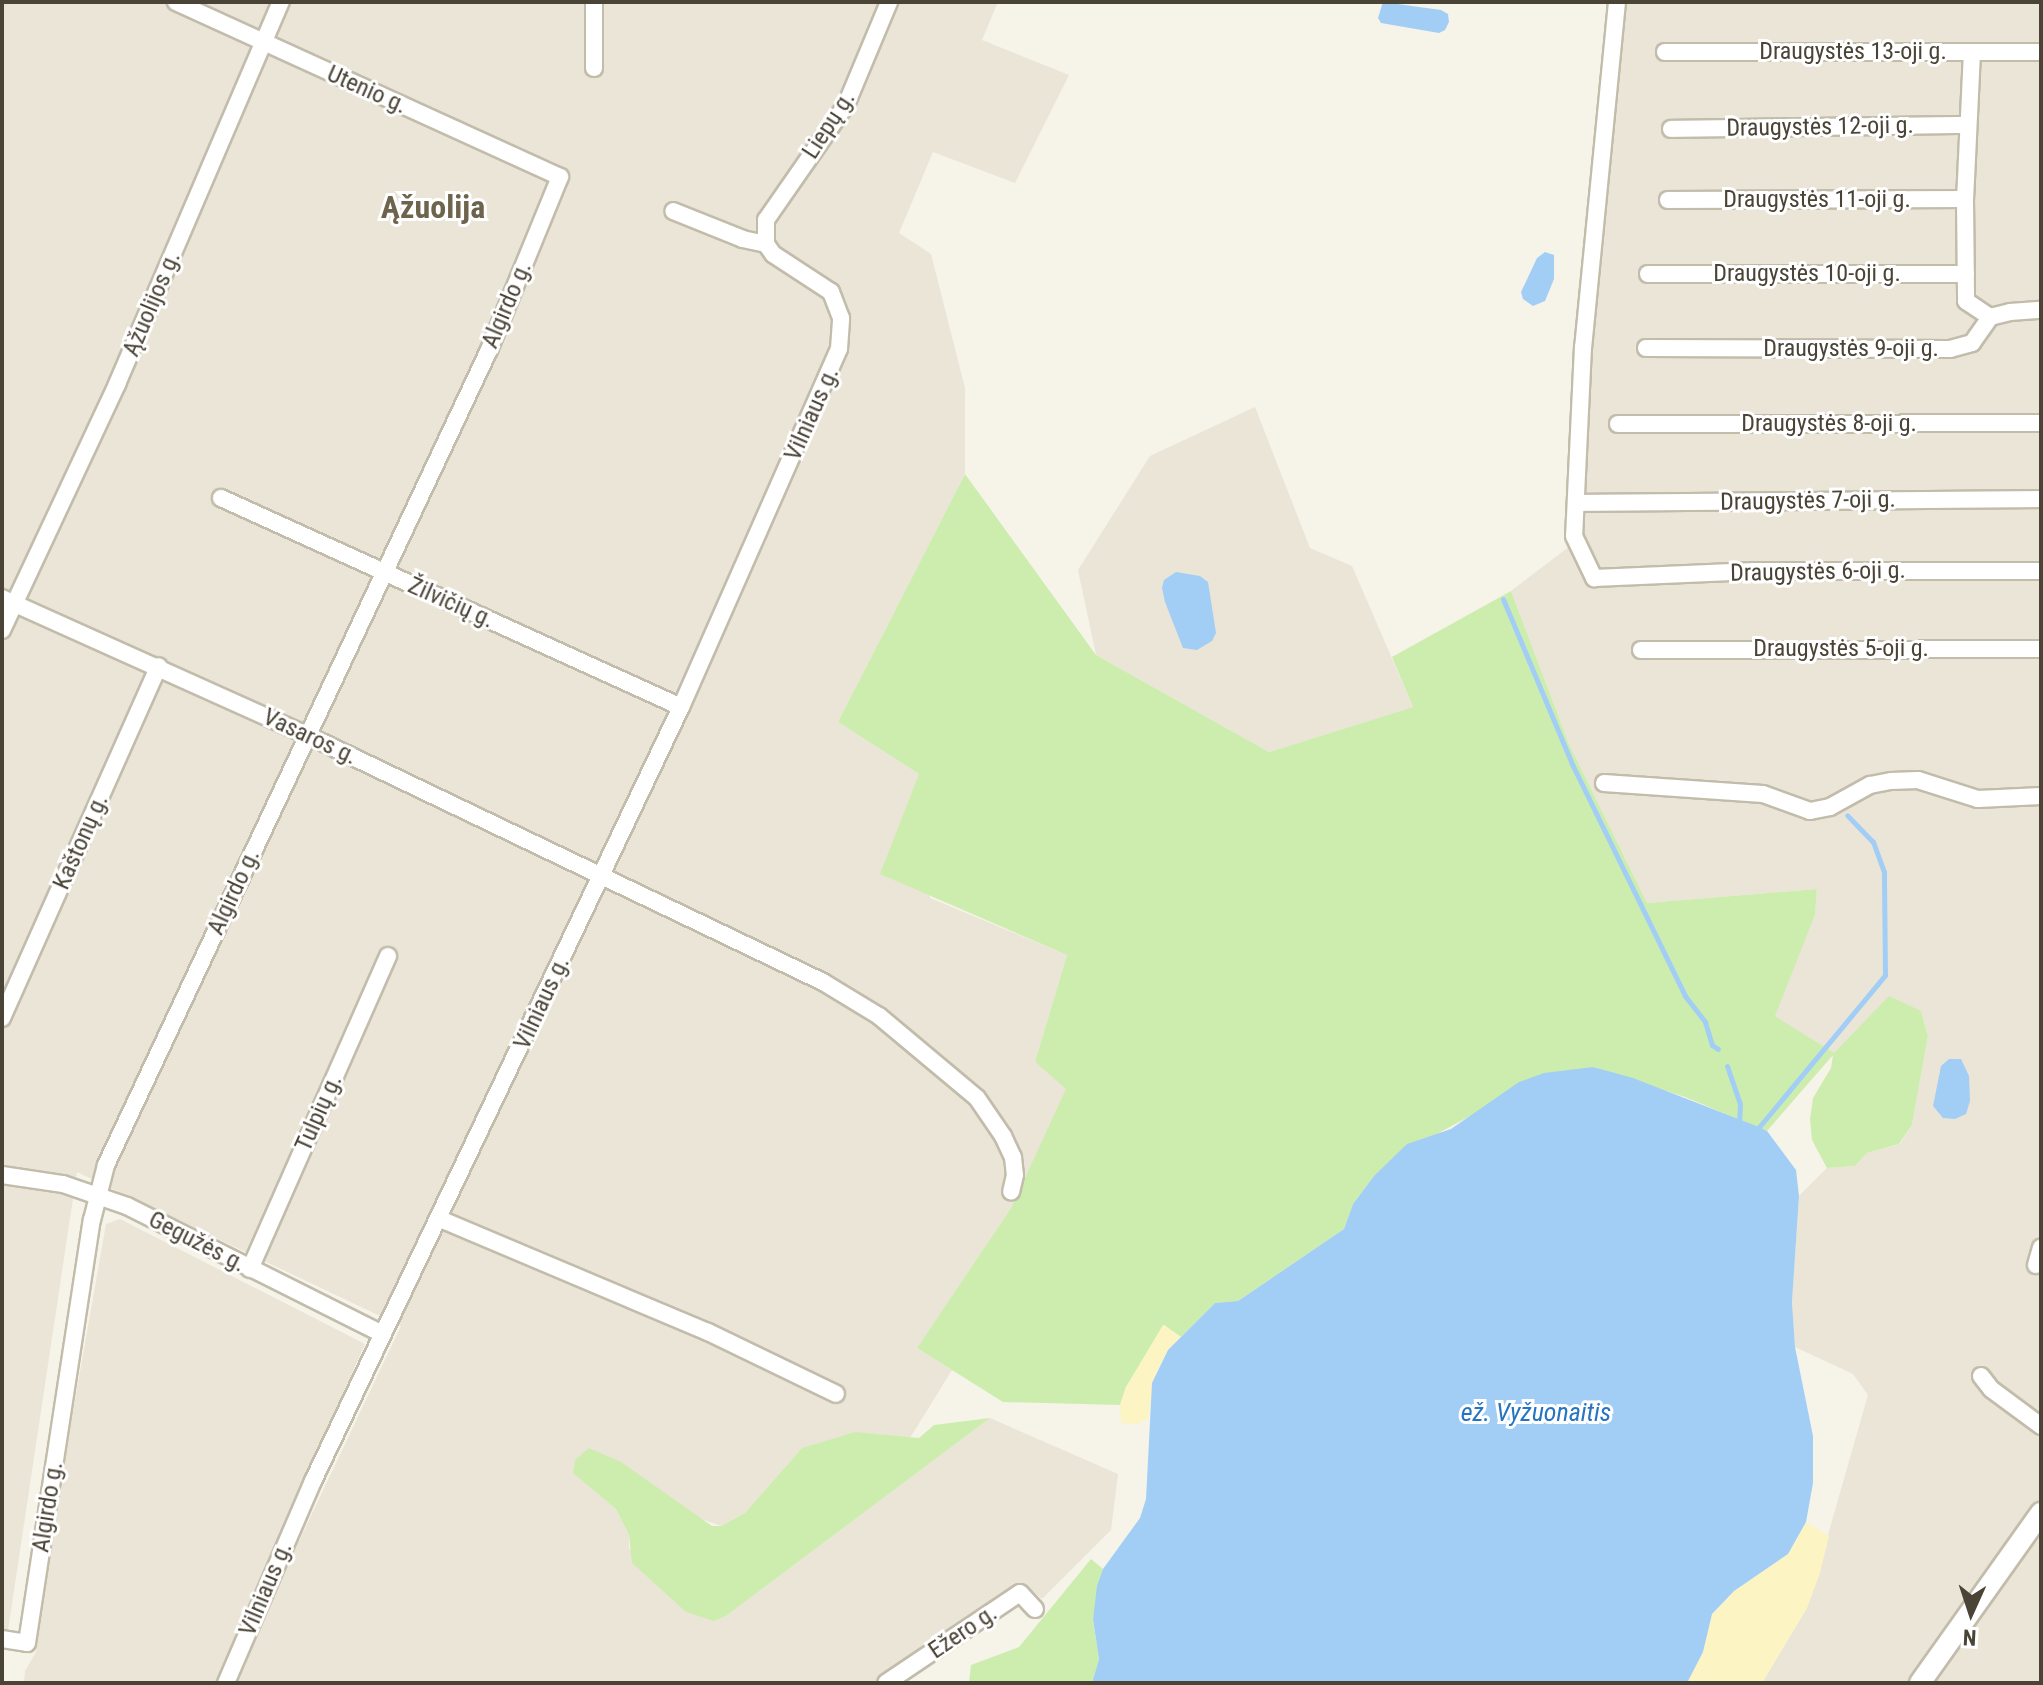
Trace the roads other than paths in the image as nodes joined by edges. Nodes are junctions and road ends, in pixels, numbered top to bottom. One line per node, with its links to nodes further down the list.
1 (176, 2): 6 (street, Utenio g.)
2 (281, 2): 6 (street, Ąžuolijos g.)
3 (594, 2): 10 (street)
4 (889, 2): 17 (street, Liepų g.)
5 (1617, 2): 27 (street)
6 (263, 43): 13 (street, Utenio g.); 30 (street, Ąžuolijos g.)
7 (1665, 52): 8 (street, Draugystės 13-oji g.)
8 (1972, 52): 9 (street, Draugystės 13-oji g.); 11 (street)
9 (2041, 52)
10 (594, 68)
11 (1968, 125): 12 (street, Draugystės 12-oji g.); 14 (street)
12 (1671, 129)
13 (560, 177): 29 (street, Algirdo g.)
14 (1965, 199): 15 (street, Draugystės 11-oji g.); 19 (street)
15 (1668, 200)
16 (673, 211): 17 (street)
17 (766, 244): 35 (street, Vilniaus g.)
18 (1648, 274): 19 (street, Draugystės 10-oji g.)
19 (1966, 274): 21 (street)
20 (2041, 310): 21 (street)
21 (1990, 317): 22 (street, Draugystės 9-oji g.)
22 (1646, 348)
23 (2041, 423): 24 (street, Draugystės 8-oji g.)
24 (1618, 424)
25 (221, 498): 29 (street, Žilvičių g.)
26 (2041, 499): 27 (street, Draugystės 7-oji g.)
27 (1576, 503): 28 (street, Draugystės 6-oji g.)
28 (2041, 571)
29 (382, 572): 35 (street, Žilvičių g.); 36 (street, Algirdo g.)
30 (8, 600): 31 (street); 34 (street, Vasaros g.)
31 (2, 630)
32 (2041, 649): 33 (street, Draugystės 5-oji g.)
33 (1641, 650)
34 (159, 666): 36 (street, Vasaros g.); 41 (street, Kaštonų g.)
35 (681, 707): 39 (street, Vilniaus g.)
36 (307, 735): 39 (street, Vasaros g.); 44 (street, Algirdo g.)
37 (1604, 783): 38 (street)
38 (2041, 796)
39 (602, 876): 43 (street, Vasaros g.); 45 (street, Vilniaus g.)
40 (388, 956): 46 (street, Tulpių g.)
41 (2, 1018)
42 (2, 1175): 44 (street, Gegužės g.)
43 (1011, 1192)
44 (97, 1194): 46 (street, Gegužės g.); 53 (street, Algirdo g.)
45 (440, 1219): 47 (street, Vilniaus g.); 49 (street)
46 (250, 1269): 47 (street, Gegužės g.)
47 (383, 1334): 54 (street, Vilniaus g.)
48 (1981, 1376): 50 (street)
49 (836, 1394)
50 (2041, 1426)
51 (2041, 1513): 56 (street)
52 (1035, 1609): 55 (street, Ežero g.)
53 (2, 1639)
54 (226, 1683)
55 (886, 1683)
56 (1920, 1683)

